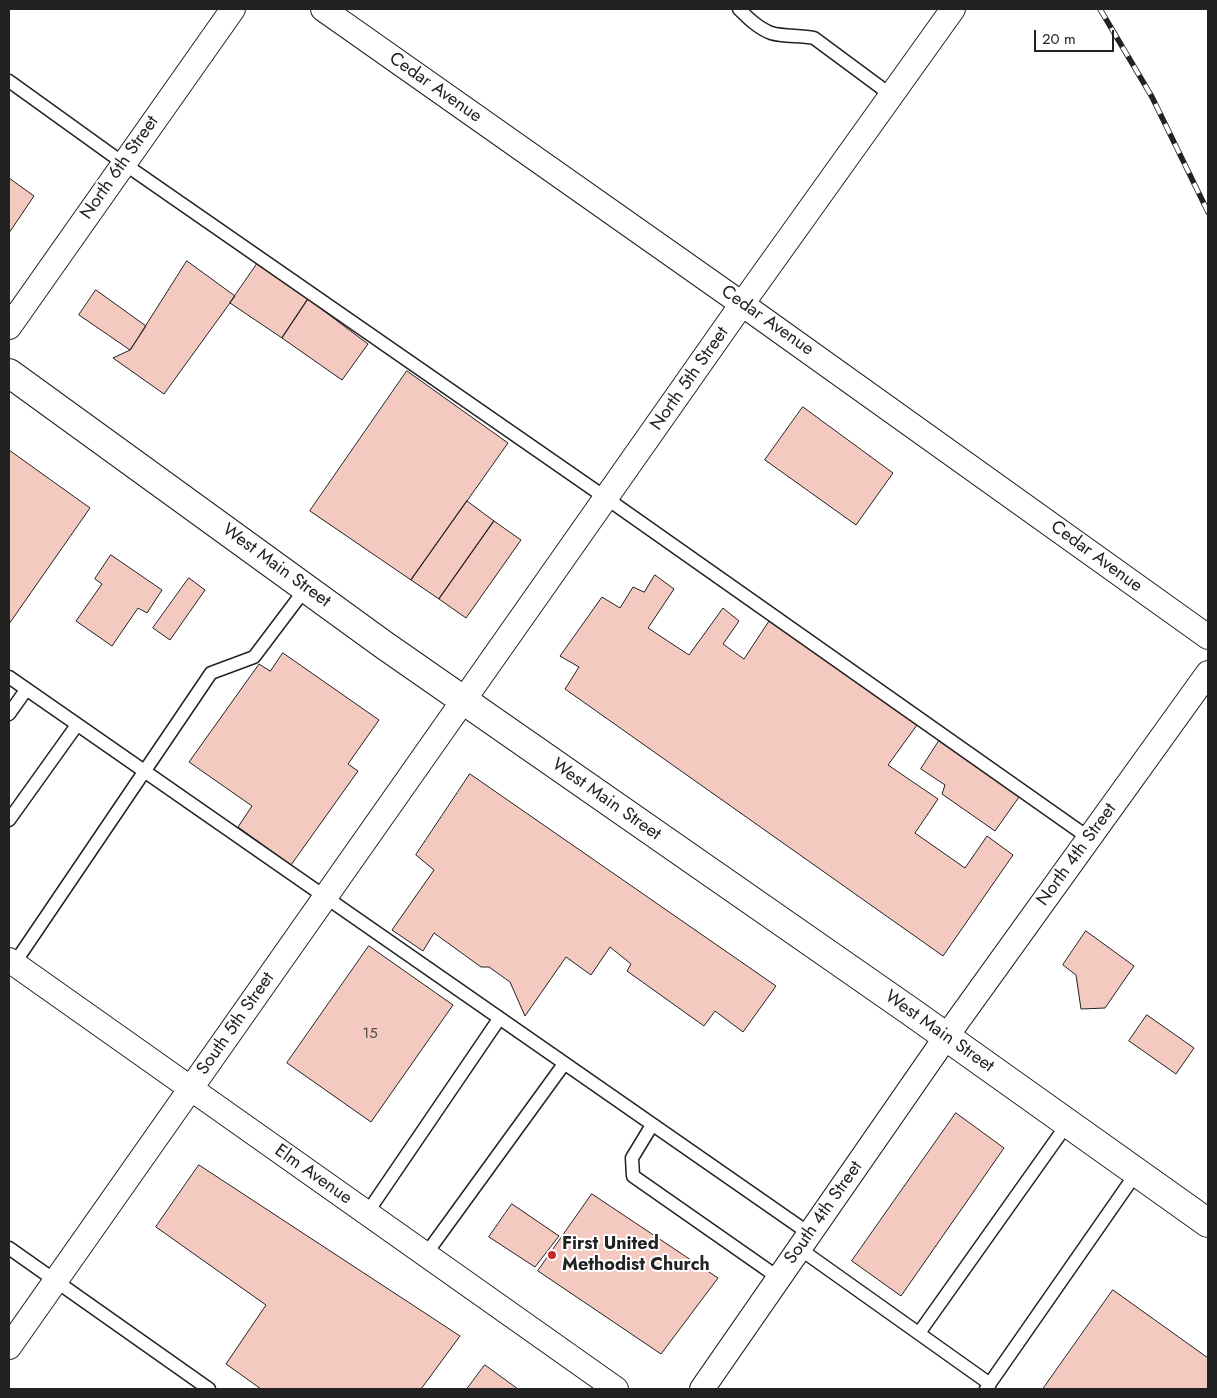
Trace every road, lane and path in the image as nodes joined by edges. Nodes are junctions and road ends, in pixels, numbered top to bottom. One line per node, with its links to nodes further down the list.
1 (233, 9): 7 (street, North 6th Street)
2 (322, 9): 8 (street, Cedar Avenue)
3 (739, 9): 6 (lane)
4 (953, 9): 6 (street, North 5th Street)
5 (9, 80): 7 (lane)
6 (891, 95): 8 (street, North 5th Street)
7 (123, 163): 9 (street, North 6th Street); 11 (lane)
8 (742, 304): 11 (street, North 5th Street); 13 (street, Cedar Avenue)
9 (9, 327)
10 (9, 373): 12 (main road, West Main Street)
11 (606, 498): 17 (street, North 5th Street); 22 (lane)
12 (306, 588): 17 (main road, West Main Street); 20 (lane)
13 (1208, 637)
14 (1208, 673): 22 (street, North 4th Street)
15 (9, 677): 16 (lane)
16 (26, 690): 18 (lane); 19 (lane)
17 (464, 701): 23 (street, South 5th Street); 26 (main road, West Main Street)
18 (9, 714)
19 (77, 725): 20 (lane); 21 (lane)
20 (144, 772): 23 (lane); 24 (lane)
21 (9, 820)
22 (1090, 838): 26 (street, North 4th Street)
23 (325, 898): 25 (lane); 28 (street, South 5th Street)
24 (11, 962): 28 (street, Elm Avenue)
25 (499, 1019): 27 (lane); 32 (lane)
26 (946, 1037): 29 (main road, West Main Street); 34 (street, South 4th Street)
27 (564, 1064): 30 (lane); 36 (lane)
28 (191, 1088): 32 (street, Elm Avenue); 38 (street, South 5th Street)
29 (1068, 1123): 31 (main road, West Main Street); 39 (lane)
30 (652, 1125): 34 (lane); 37 (lane)
31 (1137, 1172): 33 (main road, West Main Street); 41 (lane)
32 (367, 1213): 36 (street, Elm Avenue)
33 (1208, 1223)
34 (805, 1242): 37 (street, South 4th Street); 39 (lane)
35 (9, 1248): 38 (lane)
36 (426, 1254): 43 (street, Elm Avenue)
37 (779, 1278): 44 (street, South 4th Street)
38 (55, 1281): 40 (street, South 5th Street); 42 (lane)
39 (919, 1333): 41 (lane)
40 (9, 1347)
41 (988, 1387)
42 (209, 1389)
43 (616, 1389)
44 (702, 1389)

